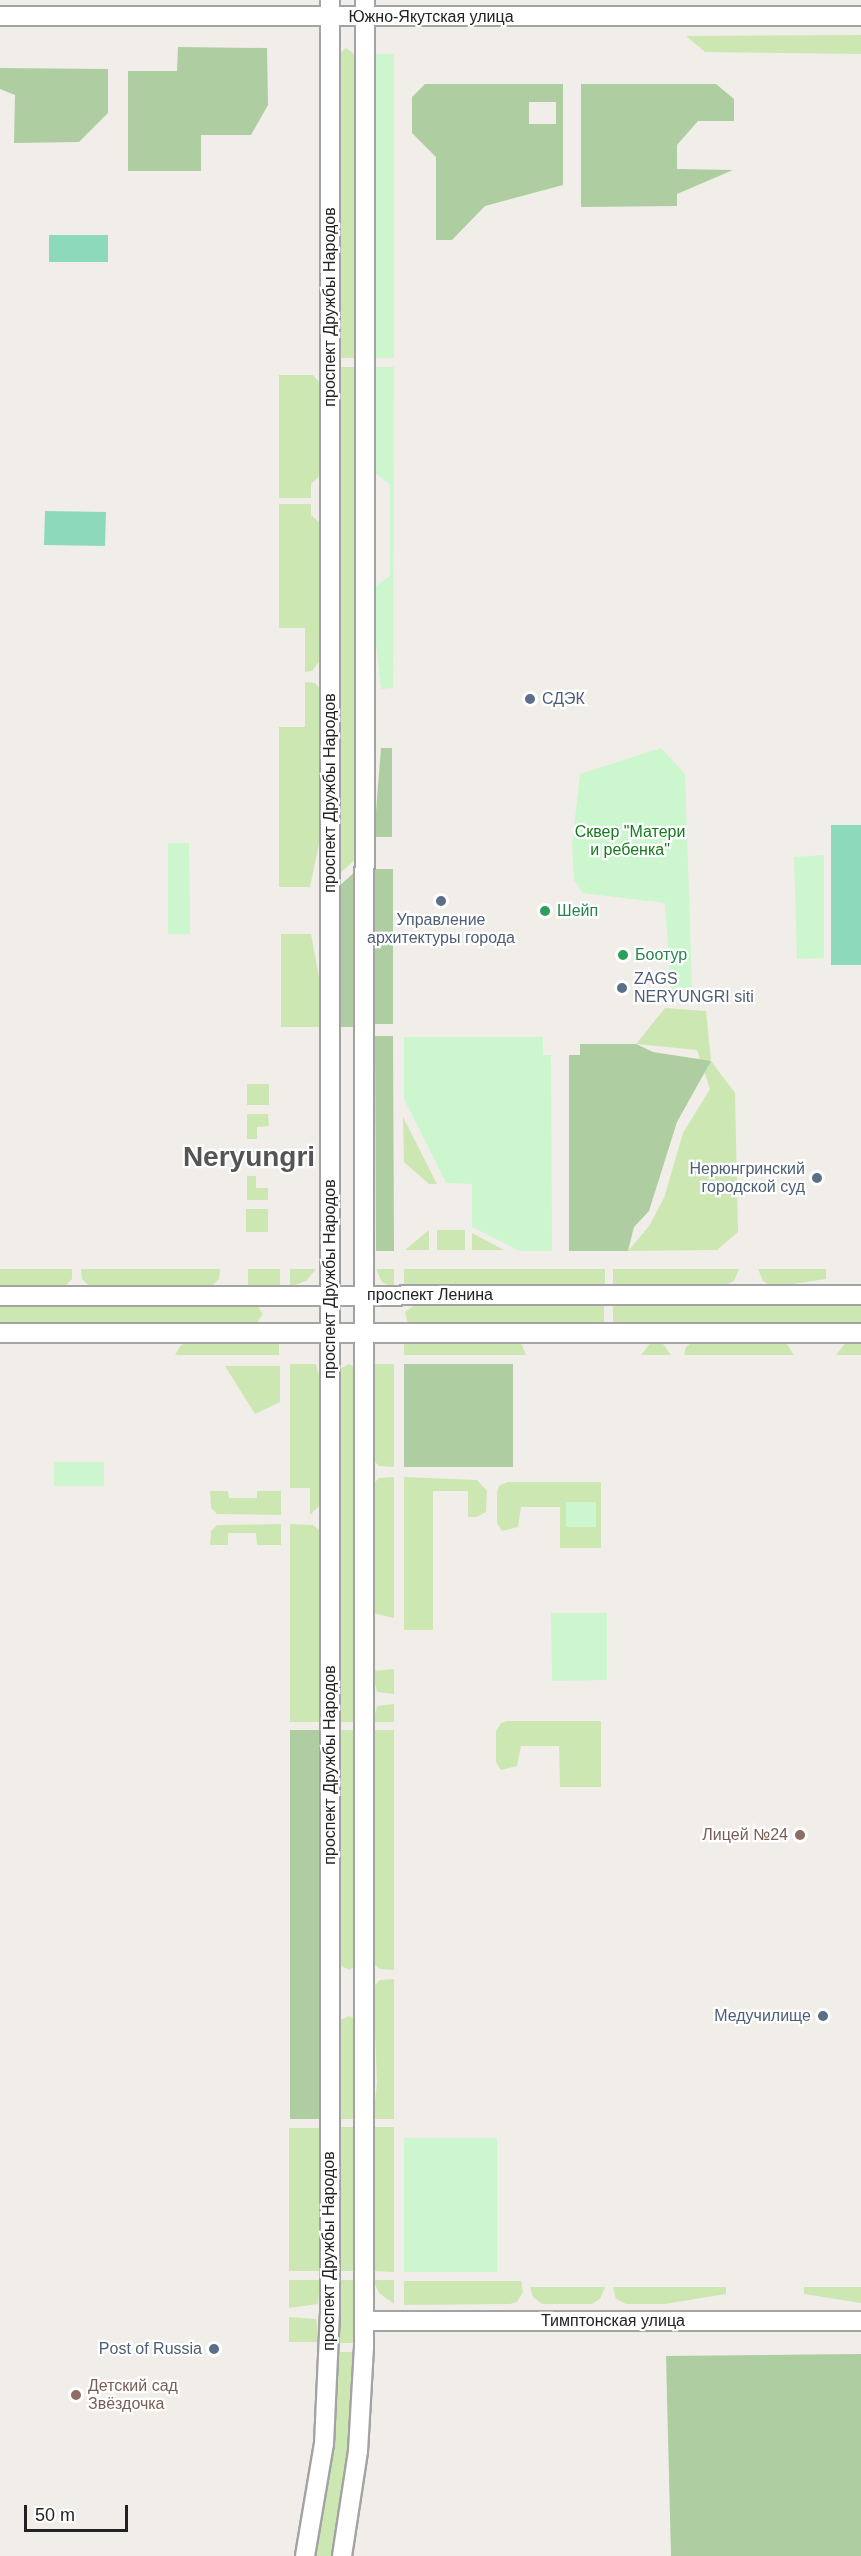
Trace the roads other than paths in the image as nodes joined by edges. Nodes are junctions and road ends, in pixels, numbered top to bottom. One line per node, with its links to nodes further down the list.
1 (330, 8): 2 (street, Южно-Якутская улица); 3 (street, Южно-Якутская улица); 5 (street, проспект Дружбы Народов)
2 (365, 8): 4 (street, Южно-Якутская улица); 6 (street)
3 (0, 16)
4 (861, 16)
5 (330, 1295): 6 (street, проспект Ленина); 8 (street, проспект Ленина); 10 (street, проспект Дружбы Народов)
6 (366, 1295): 7 (street, проспект Ленина); 11 (street)
7 (861, 1295)
8 (0, 1296)
9 (0, 1333): 10 (street)
10 (330, 1333): 11 (street); 15 (street, проспект Дружбы Народов)
11 (365, 1333): 12 (street); 13 (street)
12 (861, 1333)
13 (365, 2321): 14 (street, Тимптонская улица); 16 (street)
14 (861, 2321)
15 (305, 2556)
16 (342, 2556)

